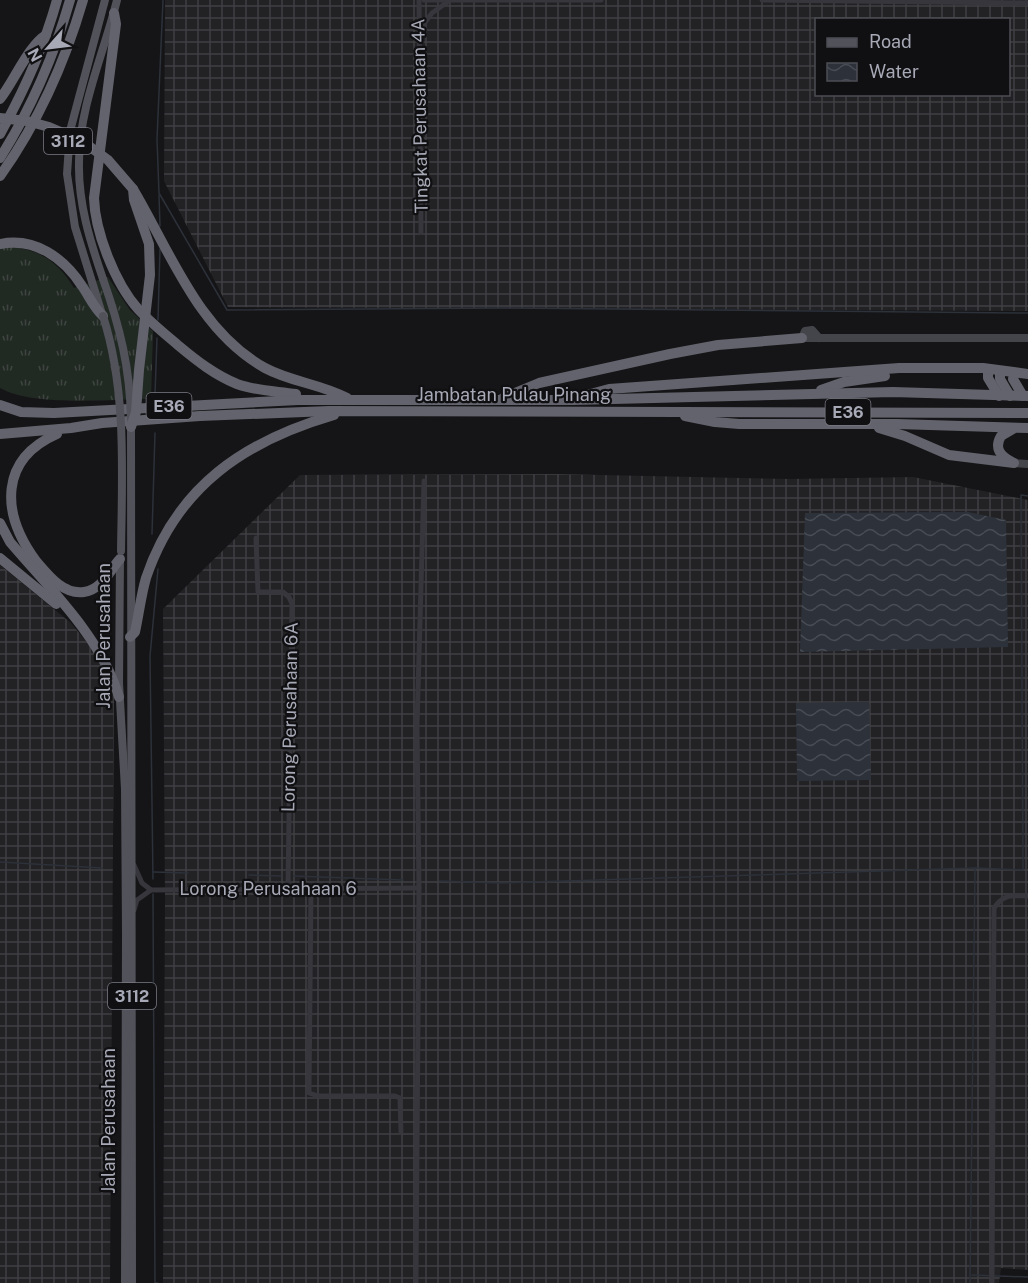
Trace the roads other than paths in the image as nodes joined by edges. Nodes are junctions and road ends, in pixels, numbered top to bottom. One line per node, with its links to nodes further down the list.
1 (57, 0): 18 (highway)
2 (70, 0): 16 (highway)
3 (76, 0): 16 (highway)
4 (83, 0): 23 (highway)
5 (105, 0): 27 (main road, Jalan Perusahaan / 3112)
6 (117, 0): 15 (main road, Jalan Perusahaan / 3112)
7 (419, 0): 17 (street, Tingkat Perusahaan 4A)
8 (424, 0): 13 (street, Tingkat Perusahaan 4A)
9 (601, 0): 13 (street, Tingkat Perusahaan 4A)
10 (762, 0): 11 (street)
11 (781, 0): 12 (street)
12 (821, 0): 14 (street)
13 (459, 1): 17 (street)
14 (1028, 3)
15 (114, 13): 41 (highway); 48 (main road, Jalan Perusahaan / 3112, bridge)
16 (65, 16): 22 (highway)
17 (419, 30): 25 (street, Tingkat Perusahaan 4A)
18 (46, 34): 19 (highway); 21 (highway)
19 (0, 99)
20 (0, 118): 24 (highway, bridge)
21 (0, 134)
22 (0, 158)
23 (0, 176)
24 (133, 189): 38 (highway); 48 (highway, bridge)
25 (421, 232)
26 (0, 244): 27 (highway)
27 (103, 316): 58 (main road, Jalan Perusahaan / 3112, bridge)
28 (802, 338): 29 (street); 39 (highway)
29 (1028, 338)
30 (994, 373): 32 (highway); 34 (highway); 35 (highway)
31 (1028, 374): 40 (highway, Jambatan Pulau Pinang / E36)
32 (1014, 375): 33 (highway); 36 (highway)
33 (1028, 378)
34 (813, 393): 35 (highway, Jambatan Pulau Pinang / E36); 40 (highway, Jambatan Pulau Pinang / E36)
35 (1004, 396): 36 (highway, Jambatan Pulau Pinang / E36)
36 (1025, 396)
37 (0, 398): 45 (highway)
38 (350, 399): 39 (highway, Jambatan Pulau Pinang / E36); 41 (highway, Jambatan Pulau Pinang / E36)
39 (500, 399): 40 (highway, Jambatan Pulau Pinang / E36)
40 (573, 399)
41 (303, 400): 45 (highway, Jambatan Pulau Pinang / E36)
42 (0, 405): 45 (highway)
43 (346, 411): 44 (highway, Jambatan Pulau Pinang / E36); 51 (highway, Jambatan Pulau Pinang / E36); 61 (highway)
44 (667, 411): 46 (highway, Jambatan Pulau Pinang / E36); 47 (highway)
45 (35, 412)
46 (1028, 413)
47 (874, 425): 49 (highway); 53 (highway)
48 (132, 427): 61 (main road, Jalan Perusahaan / 3112)
49 (1016, 428): 50 (highway); 53 (highway)
50 (1028, 428)
51 (71, 429): 52 (highway, Jambatan Pulau Pinang / E36); 58 (highway)
52 (0, 433)
53 (1014, 463): 54 (street)
54 (1028, 464)
55 (424, 481): 65 (street)
56 (0, 523): 60 (highway)
57 (256, 538): 64 (street, Lorong Perusahaan 6A)
58 (121, 555): 62 (main road, Jalan Perusahaan / 3112)
59 (0, 558): 60 (highway)
60 (71, 615): 62 (highway)
61 (130, 637): 63 (main road, Jalan Perusahaan / 3112)
62 (119, 697): 73 (main road, Jalan Perusahaan / 3112)
63 (132, 862): 67 (street); 69 (main road, Jalan Perusahaan / 3112)
64 (288, 888): 66 (street, Lorong Perusahaan 6); 67 (street, Lorong Perusahaan 6)
65 (419, 888): 66 (street, Lorong Perusahaan 6); 76 (street)
66 (311, 889): 70 (street)
67 (151, 890): 69 (street)
68 (1028, 896): 72 (street)
69 (132, 917): 71 (main road, Jalan Perusahaan / 3112)
70 (402, 1132)
71 (132, 1268): 74 (main road, Jalan Perusahaan / 3112); 75 (main road)
72 (992, 1281)
73 (125, 1283)
74 (132, 1283)
75 (138, 1283)
76 (416, 1283)

